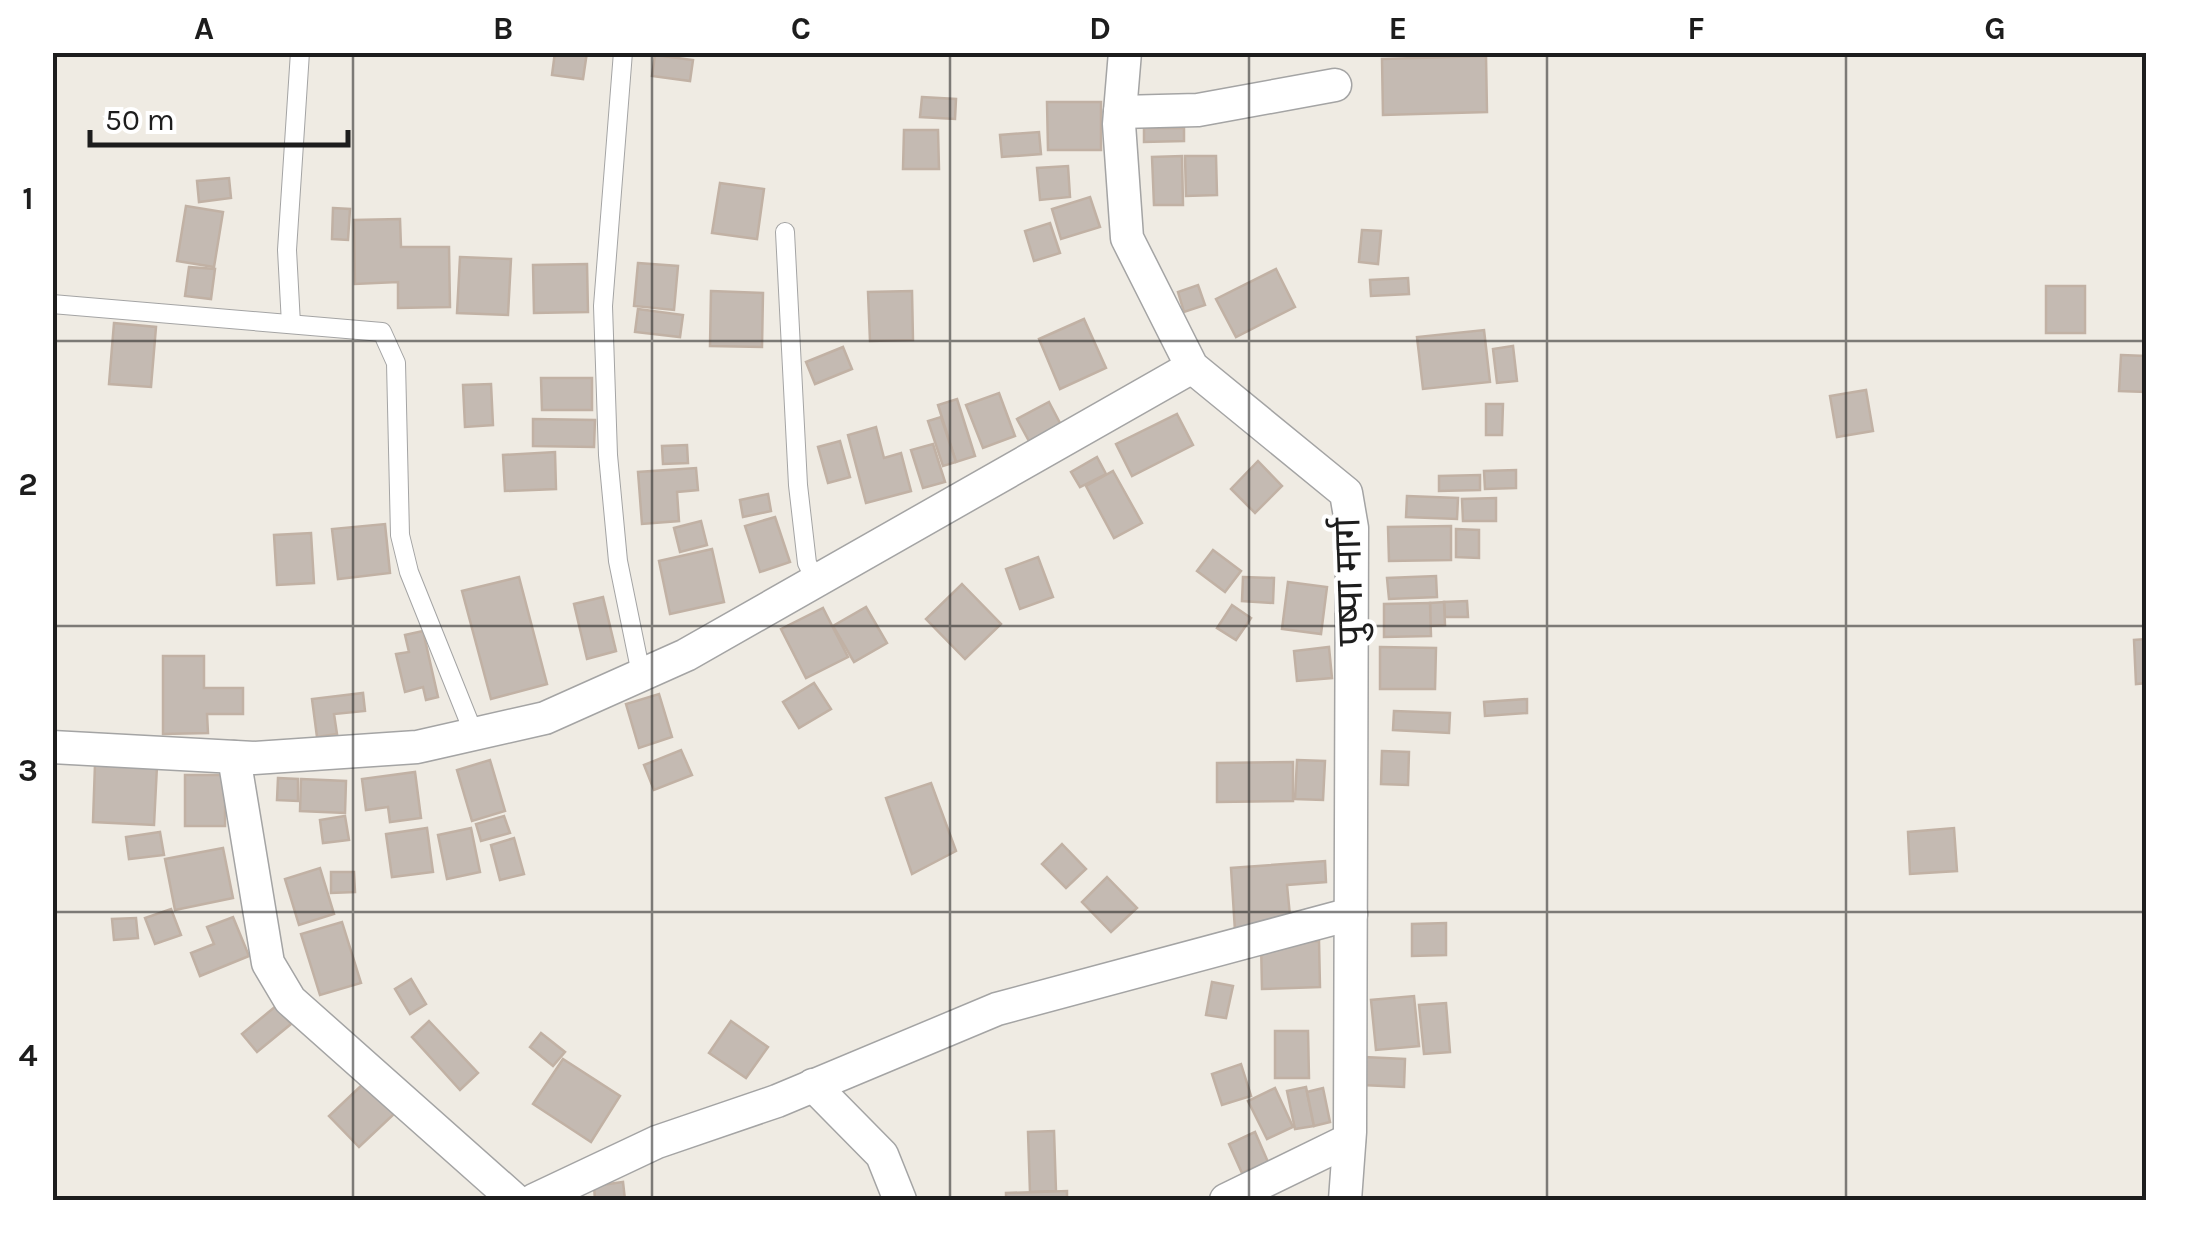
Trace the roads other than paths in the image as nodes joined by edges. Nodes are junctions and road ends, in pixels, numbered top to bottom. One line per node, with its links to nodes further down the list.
1 (300, 52): 8 (lane)
2 (623, 52): 11 (lane)
3 (1124, 52): 5 (street, पुष्पा मार्ग)
4 (1335, 85): 5 (street)
5 (1120, 112): 9 (street, पुष्पा मार्ग)
6 (786, 232): 10 (lane)
7 (52, 304): 8 (lane)
8 (291, 324): 12 (lane)
9 (1192, 367): 10 (street); 15 (street, पुष्पा मार्ग)
10 (816, 581): 11 (street)
11 (642, 674): 12 (street)
12 (474, 734): 14 (street)
13 (52, 747): 14 (street)
14 (234, 757): 18 (street)
15 (1351, 914): 16 (street); 17 (street, पुष्पा मार्ग)
16 (813, 1085): 19 (street); 20 (street)
17 (1349, 1140): 21 (street); 22 (street, पुष्पा मार्ग)
18 (515, 1200)
19 (534, 1200)
20 (900, 1200)
21 (1226, 1200)
22 (1345, 1200)

